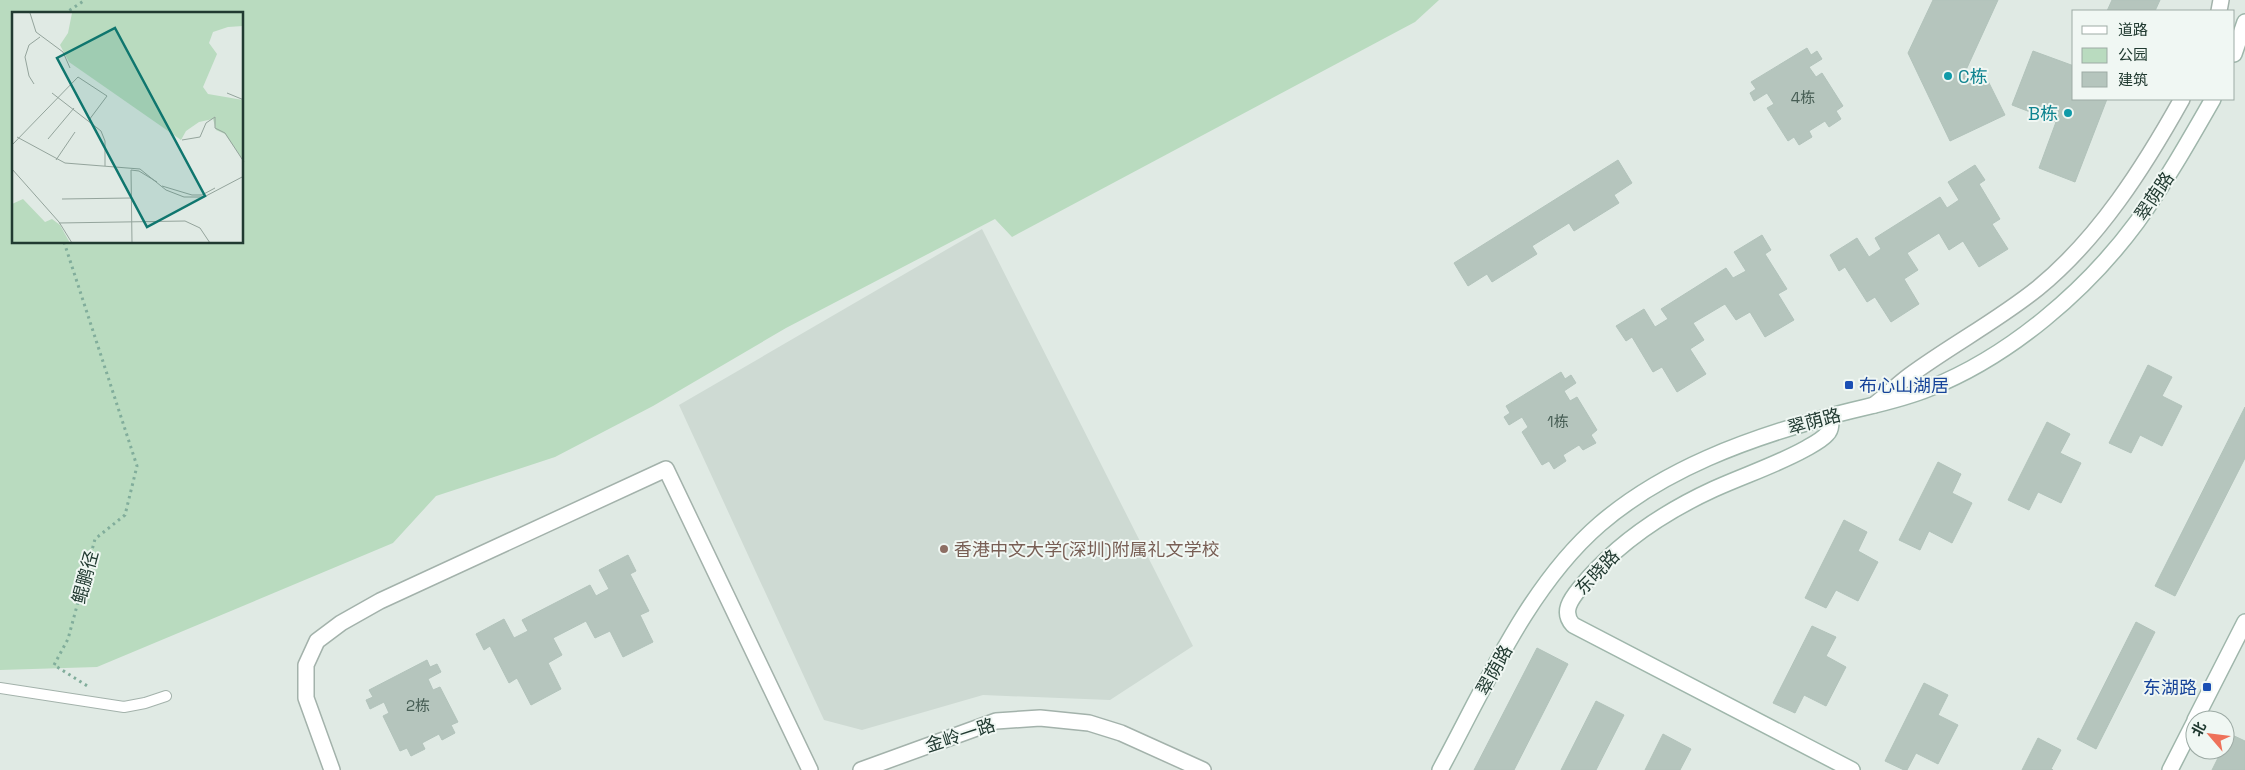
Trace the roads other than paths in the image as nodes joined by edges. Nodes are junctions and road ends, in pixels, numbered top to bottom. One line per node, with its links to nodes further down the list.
1 (2245, 22): 2 (street)
2 (2235, 51)
3 (2181, 100): 5 (street)
4 (2212, 100): 5 (street, 翠荫路)
5 (1874, 405): 6 (street, 翠荫路)
6 (1830, 416): 16 (street, 翠荫路); 17 (street, 东晓路)
7 (2245, 622): 10 (street)
8 (0, 688): 9 (lane)
9 (166, 696)
10 (2200, 710)
11 (2185, 740): 18 (street)
12 (332, 770): 13 (street)
13 (810, 770)
14 (860, 770): 15 (street, 金岭一路)
15 (1203, 770)
16 (1440, 770)
17 (1852, 770)
18 (2170, 770)

